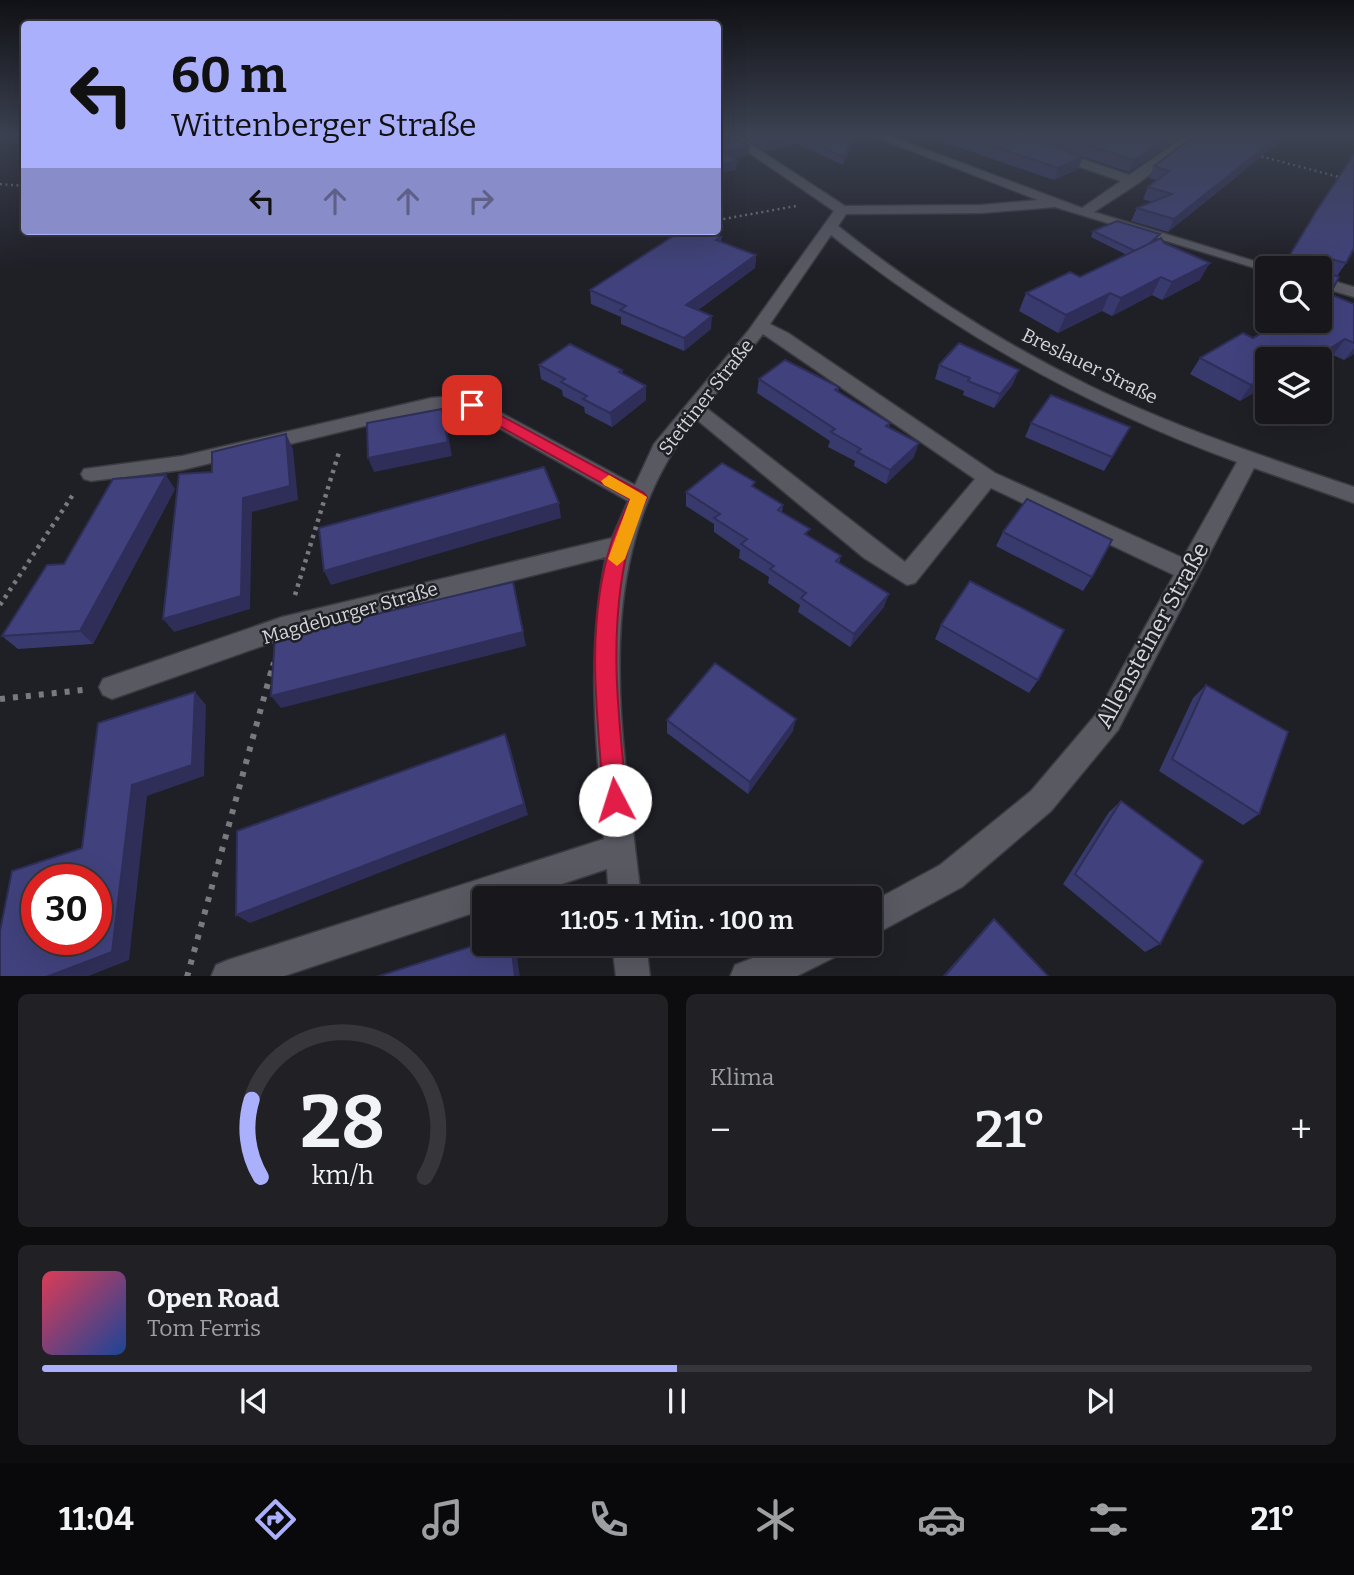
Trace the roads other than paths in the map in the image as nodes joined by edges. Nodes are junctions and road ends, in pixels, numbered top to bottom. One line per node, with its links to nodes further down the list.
1 (796, 180): 6 (street)
2 (993, 180): 5 (street)
3 (1129, 180): 4 (street)
4 (1133, 181): 7 (street)
5 (1054, 203): 6 (street); 7 (street)
6 (842, 210): 8 (street, Stettiner Straße)
7 (1083, 213): 9 (street)
8 (831, 228): 12 (street, Stettiner Straße); 14 (street, Breslauer Straße)
9 (1255, 264)
10 (1332, 286): 11 (street)
11 (1354, 292)
12 (760, 326): 13 (street, Stettiner Straße); 16 (street)
13 (694, 408): 16 (street); 18 (street, Stettiner Straße)
14 (1248, 459): 17 (street, Breslauer Straße); 20 (street, Allensteiner Straße)
15 (92, 474): 18 (street)
16 (988, 478): 20 (street)
17 (1354, 495)
18 (639, 497): 19 (street, Stettiner Straße)
19 (620, 545): 21 (street, Magdeburger Straße); 22 (street, Stettiner Straße)
20 (1188, 571): 24 (street, Allensteiner Straße)
21 (112, 687)
22 (620, 849): 23 (street, Stettiner Straße); 27 (street)
23 (624, 886)
24 (882, 914)
25 (631, 956): 28 (street)
26 (803, 956): 29 (street)
27 (228, 976)
28 (633, 976)
29 (747, 976)

